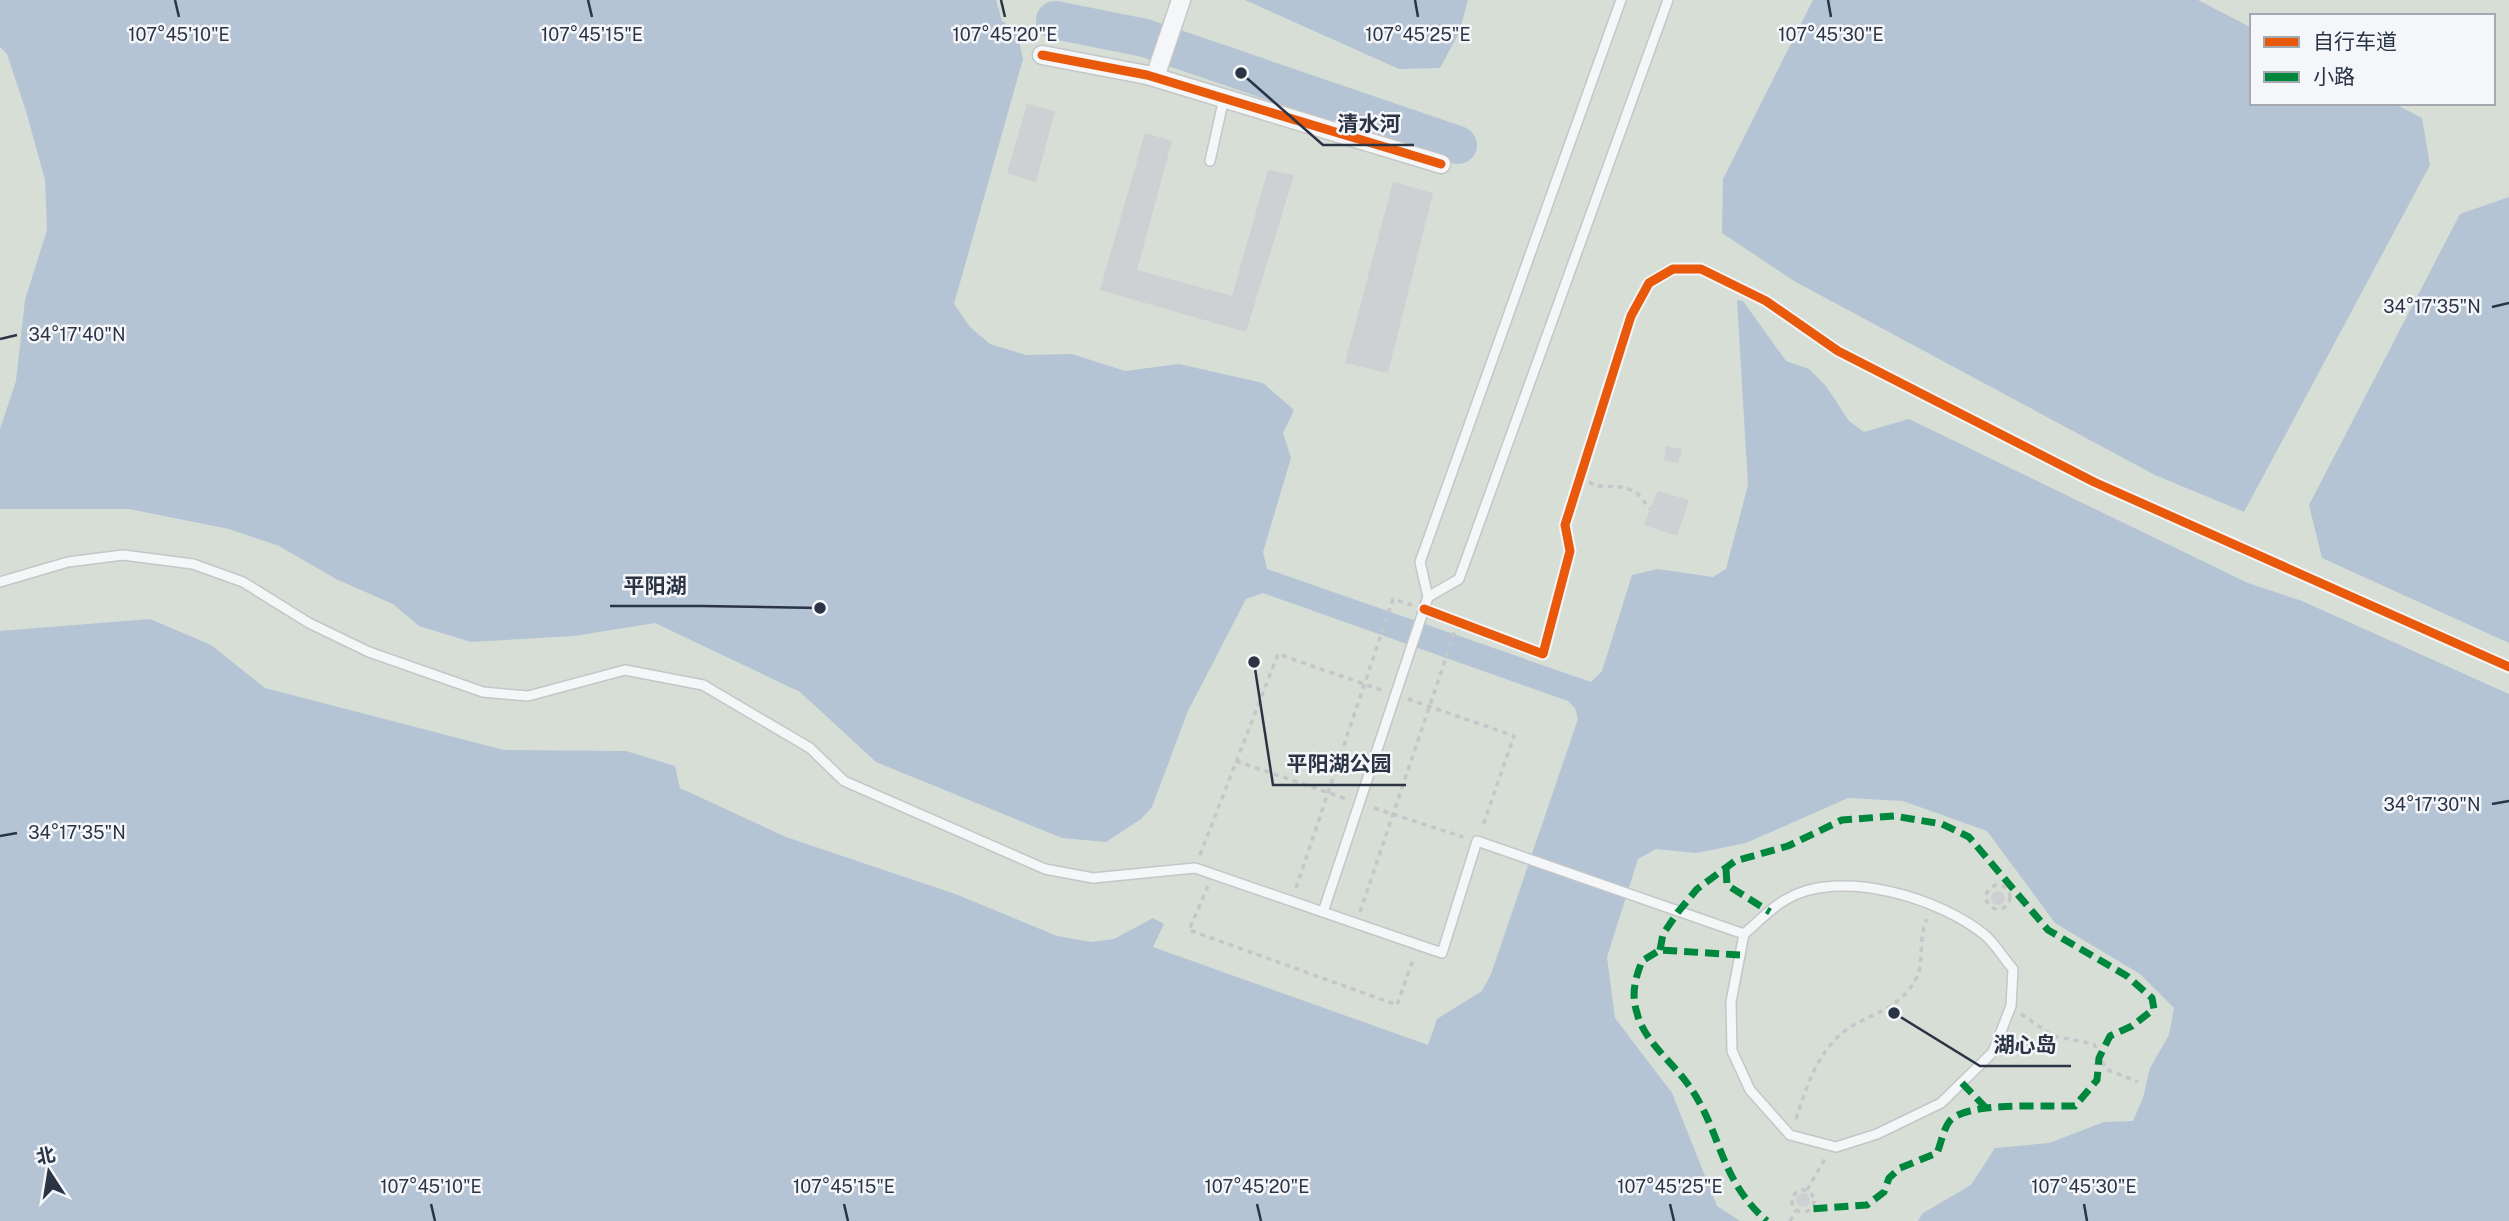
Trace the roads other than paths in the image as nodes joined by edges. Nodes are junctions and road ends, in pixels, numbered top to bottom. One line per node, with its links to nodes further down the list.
1 (1181, 0): 5 (street)
2 (1621, 0): 10 (lane)
3 (1668, 0): 10 (lane)
4 (1042, 55): 5 (street)
5 (1155, 77): 6 (street)
6 (1224, 98): 7 (lane); 8 (street)
7 (1210, 161)
8 (1441, 164)
9 (0, 582): 11 (lane)
10 (1428, 597): 11 (lane)
11 (1323, 912): 12 (lane)
12 (1744, 934): 12 (lane)

